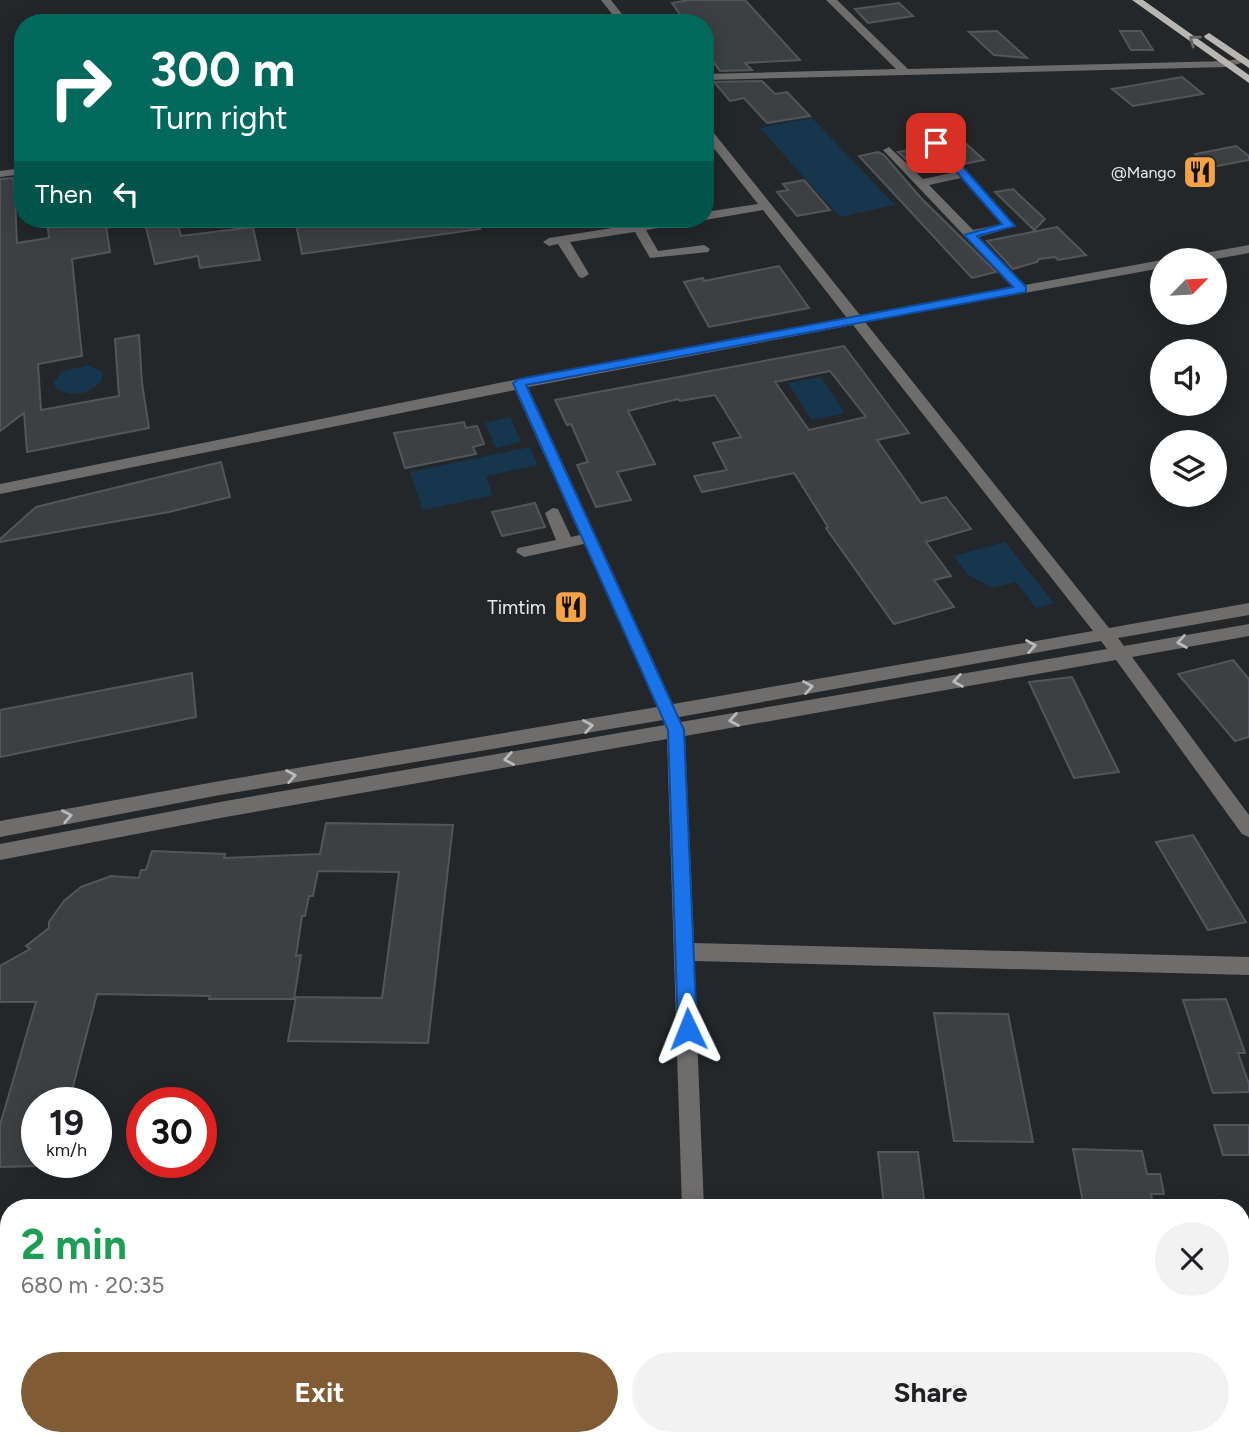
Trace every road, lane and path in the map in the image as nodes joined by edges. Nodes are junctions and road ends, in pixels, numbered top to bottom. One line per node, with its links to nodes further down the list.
1 (606, 0): 7 (street)
2 (852, 0): 5 (street)
3 (1137, 0): 10 (main road, one-way to 3)
4 (1157, 0): 6 (main road)
5 (832, 1): 11 (street)
6 (1168, 8)
7 (617, 14)
8 (1200, 30): 9 (main road)
9 (1246, 63): 10 (street)
10 (1227, 64): 11 (street); 13 (main road)
11 (905, 72): 12 (street)
12 (714, 77)
13 (1249, 80)
14 (714, 140): 19 (street)
15 (936, 143): 17 (street)
16 (889, 150): 18 (street)
17 (964, 174): 18 (street); 23 (street)
18 (920, 183): 23 (street)
19 (766, 206): 20 (street); 30 (street)
20 (714, 215)
21 (632, 228): 28 (street)
22 (639, 228): 24 (street)
23 (970, 235): 29 (street)
24 (704, 249)
25 (1249, 249): 26 (street)
26 (1227, 253)
27 (1150, 266): 29 (street)
28 (583, 274)
29 (1022, 289): 30 (street)
30 (855, 319): 31 (street); 39 (street)
31 (519, 383): 32 (street); 34 (street)
32 (0, 489)
33 (553, 513): 35 (street)
34 (589, 538): 35 (street); 41 (street)
35 (566, 544): 36 (street)
36 (524, 552)
37 (1249, 609): 39 (street)
38 (1249, 630): 40 (street, one-way to 40)
39 (1104, 633): 40 (street); 41 (street, one-way to 39)
40 (1120, 653): 42 (street, one-way to 42); 44 (street)
41 (668, 712): 42 (street); 43 (street, one-way to 41)
42 (676, 730): 45 (street, one-way to 45); 46 (street)
43 (1, 828)
44 (1249, 829)
45 (0, 852)
46 (685, 952): 47 (street); 48 (street)
47 (1249, 966)
48 (693, 1199)

